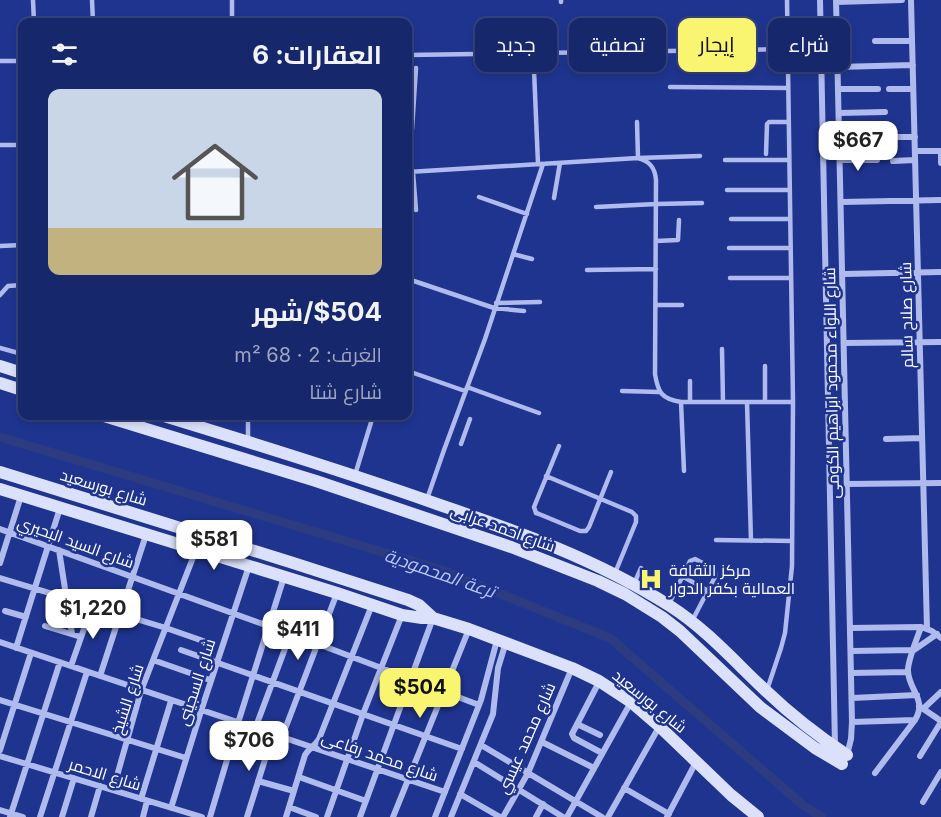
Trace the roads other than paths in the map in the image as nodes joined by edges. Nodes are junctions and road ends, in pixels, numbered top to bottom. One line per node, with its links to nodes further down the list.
1 (33, 0): 9 (lane)
2 (92, 0): 10 (lane)
3 (232, 0): 11 (lane)
4 (787, 0): 12 (lane)
5 (820, 0): 252 (street)
6 (902, 0): 8 (street)
7 (910, 0): 15 (street, شارع صلاح سالم)
8 (836, 1): 13 (street, شارع اللواء محمود ابراهيم الكومى)
9 (34, 18)
10 (93, 18)
11 (232, 18)
12 (787, 18)
13 (837, 18)
14 (875, 41): 15 (street)
15 (912, 41): 20 (street, شارع صلاح سالم)
16 (768, 49): 17 (lane)
17 (412, 55)
18 (0, 61): 19 (lane)
19 (18, 61)
20 (913, 65): 21 (street); 31 (street, شارع صلاح سالم)
21 (850, 67)
22 (416, 68): 36 (lane)
23 (534, 72): 55 (lane)
24 (788, 72): 27 (lane)
25 (838, 72): 28 (street, شارع اللواء محمود ابراهيم الكومى)
26 (670, 87): 27 (lane)
27 (788, 88): 35 (lane)
28 (838, 89): 29 (street); 33 (street, شارع اللواء محمود ابراهيم الكومى)
29 (878, 89)
30 (890, 89): 31 (street)
31 (913, 89): 40 (street, شارع صلاح سالم)
32 (885, 111): 33 (street)
33 (839, 113): 38 (street, شارع اللواء محمود ابراهيم الكومى)
34 (637, 122): 47 (lane)
35 (789, 122): 45 (lane); 49 (lane)
36 (412, 129)
37 (872, 136): 38 (street)
38 (839, 137): 50 (street, شارع اللواء محمود ابراهيم الكومى)
39 (891, 137): 40 (street)
40 (915, 137): 43 (street, شارع صلاح سالم)
41 (0, 145): 42 (lane)
42 (18, 145)
43 (915, 151): 44 (street); 52 (street, شارع صلاح سالم)
44 (941, 151): 56 (street)
45 (766, 153)
46 (700, 156): 47 (lane)
47 (638, 158): 54 (lane); 67 (lane)
48 (725, 160): 49 (lane)
49 (789, 160): 60 (lane)
50 (840, 160): 51 (street); 65 (street, شارع اللواء محمود ابراهيم الكومى)
51 (877, 160)
52 (915, 160): 53 (street); 64 (street, شارع صلاح سالم)
53 (893, 161)
54 (560, 163): 55 (lane); 62 (lane)
55 (541, 164): 57 (lane); 70 (lane)
56 (941, 164)
57 (412, 172)
58 (412, 180): 69 (lane)
59 (727, 190): 60 (lane)
60 (789, 190): 72 (lane)
61 (479, 197): 70 (lane)
62 (554, 198)
63 (941, 200): 64 (street)
64 (916, 201): 65 (street); 83 (street, شارع صلاح سالم)
65 (841, 202): 85 (street, شارع اللواء محمود ابراهيم الكومى)
66 (702, 203): 67 (lane)
67 (656, 204): 68 (lane); 74 (lane)
68 (596, 207)
69 (416, 210)
70 (527, 214): 79 (lane)
71 (730, 219): 72 (lane)
72 (790, 219): 78 (lane)
73 (679, 220): 74 (lane)
74 (656, 241): 81 (lane)
75 (18, 244): 76 (lane)
76 (0, 246)
77 (729, 248): 78 (lane)
78 (790, 248): 87 (lane)
79 (513, 254): 80 (lane); 94 (lane)
80 (532, 259)
81 (656, 269): 82 (lane); 92 (lane)
82 (587, 270)
83 (918, 272): 84 (street); 85 (street); 96 (street, شارع صلاح سالم)
84 (941, 272)
85 (843, 274): 98 (street, شارع اللواء محمود ابراهيم الكومى)
86 (730, 278): 87 (lane)
87 (791, 278): 117 (lane)
88 (412, 280): 94 (lane)
89 (18, 285): 90 (lane)
90 (0, 295)
91 (540, 302): 94 (lane)
92 (656, 305): 93 (lane); 111 (lane)
93 (682, 305)
94 (495, 306): 95 (lane); 109 (lane)
95 (524, 311)
96 (920, 342): 97 (street); 98 (street); 126 (street, شارع صلاح سالم)
97 (941, 342)
98 (844, 343): 137 (street, شارع اللواء محمود ابراهيم الكومى)
99 (0, 348): 101 (lane)
100 (722, 350): 114 (lane)
101 (18, 353)
102 (0, 366): 104 (main road)
103 (765, 366): 116 (lane)
104 (18, 372)
105 (412, 372): 109 (lane)
106 (690, 381): 113 (lane)
107 (0, 383): 108 (main road)
108 (18, 389)
109 (466, 389): 118 (lane); 124 (lane)
110 (622, 392): 111 (lane)
111 (659, 392): 112 (lane)
112 (681, 402): 113 (lane); 131 (lane)
113 (690, 402): 114 (lane)
114 (723, 402): 115 (lane)
115 (747, 402): 116 (lane); 148 (lane)
116 (765, 402): 117 (lane)
117 (792, 402): 149 (lane)
118 (539, 413)
119 (470, 419): 125 (lane)
120 (117, 420): 242 (main road, شارع احمد عرابى)
121 (177, 420): 128 (main road, شارع احمد عرابى)
122 (248, 420): 128 (lane)
123 (372, 420): 134 (lane)
124 (453, 423): 125 (lane); 142 (lane)
125 (467, 428): 129 (lane)
126 (922, 438): 127 (street); 138 (street, شارع صلاح سالم)
127 (886, 439)
128 (248, 442): 134 (main road, شارع احمد عرابى)
129 (461, 444)
130 (559, 446): 135 (lane)
131 (684, 471)
132 (0, 472): 176 (main road, شارع بورسعيد)
133 (611, 472): 141 (lane)
134 (355, 475): 142 (main road, شارع احمد عرابى)
135 (546, 477): 141 (lane); 141 (lane)
136 (941, 483): 138 (street)
137 (847, 484): 138 (street); 181 (street, شارع اللواء محمود ابراهيم الكومى)
138 (923, 484): 182 (street, شارع صلاح سالم)
139 (0, 489): 140 (main road, شارع بورسعيد)
140 (21, 496): 143 (main road, شارع بورسعيد); 145 (street)
141 (600, 499): 156 (lane)
142 (427, 500): 156 (main road, شارع احمد عرابى)
143 (60, 508): 146 (main road, شارع بورسعيد); 150 (street)
144 (0, 529): 145 (street, شارع السيد البحيري)
145 (9, 532): 150 (street, شارع السيد البحيري); 153 (street)
146 (146, 535): 152 (main road, شارع بورسعيد); 157 (street)
147 (716, 540): 148 (lane)
148 (751, 541): 149 (lane)
149 (792, 541): 219 (lane)
150 (48, 546): 151 (street, شارع السيد البحيري); 162 (street)
151 (59, 550): 157 (street, شارع السيد البحيري); 166 (street)
152 (196, 550): 154 (main road, شارع بورسعيد); 164 (street, شارع الشيخ)
153 (0, 564)
154 (249, 566): 159 (main road, شارع بورسعيد); 171 (street, شارع السجينى)
155 (641, 568): 161 (lane)
156 (614, 575): 161 (main road, شارع احمد عرابى)
157 (133, 576): 164 (street, شارع السيد البحيري); 172 (street)
158 (682, 576): 163 (lane); 163 (lane); 168 (lane)
159 (284, 577): 165 (main road, شارع بورسعيد); 179 (street)
160 (0, 578): 162 (street)
161 (634, 584): 168 (main road, شارع احمد عرابى)
162 (35, 588): 166 (street); 175 (street)
163 (708, 591): 177 (lane)
164 (179, 593): 171 (street, شارع السيد البحيري); 180 (street, شارع الشيخ)
165 (337, 593): 167 (main road, شارع بورسعيد); 191 (street)
166 (66, 598): 169 (street); 184 (street)
167 (372, 605): 174 (main road, شارع بورسعيد); 198 (street)
168 (668, 605): 177 (main road, شارع احمد عرابى)
169 (92, 606): 172 (street); 187 (street)
170 (5, 611): 175 (street)
171 (233, 613): 179 (street, شارع السيد البحيري); 201 (street, شارع السجينى)
172 (120, 614): 180 (street); 209 (street)
173 (298, 614): 185 (street)
174 (402, 615): 176 (main road, شارع بورسعيد); 203 (street)
175 (26, 617): 192 (street)
176 (433, 618): 183 (main road, شارع بورسعيد); 211 (street)
177 (692, 621): 219 (main road, شارع احمد عرابى)
178 (45, 626): 184 (street)
179 (268, 626): 185 (street, شارع السيد البحيري); 208 (street)
180 (166, 628): 189 (street); 199 (street, شارع الشيخ)
181 (850, 628): 182 (street); 195 (street, شارع اللواء محمود ابراهيم الكومى)
182 (924, 628): 186 (street); 194 (street, شارع صلاح سالم)
183 (468, 629): 188 (main road, شارع بورسعيد); 218 (street)
184 (72, 634): 187 (street)
185 (290, 635): 191 (street, شارع السيد البحيري); 213 (street)
186 (939, 636): 194 (street)
187 (81, 637): 202 (street)
188 (501, 641): 204 (main road, شارع بورسعيد); 214 (street); 215 (street)
189 (206, 642)
190 (1, 643): 192 (street, شارع محمد رفاعى); 196 (street)
191 (318, 644): 198 (street, شارع السيد البحيري); 217 (street)
192 (16, 648): 197 (street, شارع محمد رفاعى)
193 (181, 650): 201 (street)
194 (914, 650): 195 (street); 206 (street, شارع صلاح سالم)
195 (851, 651): 207 (street, شارع اللواء محمود ابراهيم الكومى)
196 (0, 652)
197 (31, 652): 200 (street, شارع محمد رفاعى); 229 (street)
198 (350, 657): 203 (street, شارع السيد البحيري); 227 (street)
199 (153, 660): 210 (street); 216 (street, شارع الشيخ)
200 (60, 662): 202 (street, شارع محمد رفاعى); 232 (street)
201 (216, 662): 208 (street); 210 (street, شارع السجينى)
202 (71, 666): 205 (street, شارع محمد رفاعى)
203 (380, 668): 211 (street, شارع السيد البحيري); 233 (street)
204 (572, 668): 212 (main road, شارع بورسعيد); 249 (street, شارع محمد عيسي)
205 (87, 672): 209 (street, شارع محمد رفاعى); 235 (street)
206 (908, 672): 207 (street); 221 (street)
207 (851, 673): 222 (street, شارع اللواء محمود ابراهيم الكومى)
208 (253, 675): 213 (street); 238 (street)
209 (100, 676): 216 (street, شارع محمد رفاعى)
210 (210, 680): 231 (street, شارع السجينى)
211 (410, 680): 218 (street, شارع السيد البحيري); 240 (street)
212 (599, 681): 226 (main road, شارع بورسعيد); 239 (street)
213 (273, 682): 217 (street); 243 (street)
214 (484, 689): 215 (street); 228 (street)
215 (496, 690): 225 (street)
216 (141, 691): 224 (street, شارع محمد رفاعى); 248 (street, شارع الشيخ)
217 (300, 691): 227 (street); 247 (street)
218 (444, 692): 228 (street, شارع السيد البحيري); 246 (street)
219 (766, 692): 242 (main road, شارع احمد عرابى)
220 (941, 692): 230 (street)
221 (917, 695): 222 (street); 230 (street)
222 (852, 698): 236 (street, شارع اللواء محمود ابراهيم الكومى)
223 (0, 700): 229 (street)
224 (171, 701): 231 (street, شارع محمد رفاعى); 253 (street)
225 (495, 702): 228 (street, شارع السيد البحيري); 250 (street)
226 (630, 702): 241 (main road, شارع بورسعيد); 256 (street)
227 (333, 703): 233 (street); 251 (street)
228 (480, 703): 254 (street)
229 (14, 705): 232 (street); 255 (street)
230 (921, 707): 234 (street); 237 (street)
231 (201, 711): 238 (street, شارع محمد رفاعى); 259 (street, شارع السجينى)
232 (44, 714): 235 (street); 264 (street)
233 (363, 714): 240 (street); 260 (street)
234 (915, 720): 236 (street); 270 (street)
235 (71, 722): 248 (street); 268 (street)
236 (852, 722): 261 (street, شارع اللواء محمود ابراهيم الكومى)
237 (941, 722): 258 (street)
238 (238, 723): 243 (street, شارع محمد رفاعى); 300 (street)
239 (577, 724): 245 (street); 256 (street)
240 (393, 725): 246 (street); 266 (street)
241 (659, 726): 262 (main road, شارع بورسعيد); 276 (street)
242 (796, 726): 252 (main road, شارع احمد عرابى); 261 (main road, شارع احمد عرابى)
243 (255, 729): 244 (street, شارع محمد رفاعى)
244 (273, 734): 247 (street, شارع محمد رفاعى); 274 (street)
245 (600, 735)
246 (426, 736): 254 (street); 273 (street)
247 (282, 737): 251 (street, شارع محمد رفاعى)
248 (127, 740): 253 (street); 277 (street, شارع الشيخ)
249 (542, 742): 265 (street); 269 (street, شارع محمد عيسي)
250 (481, 745): 263 (street); 269 (street)
251 (313, 747): 260 (street, شارع محمد رفاعى); 271 (street)
252 (835, 747): 261 (main road, شارع احمد عرابى)
253 (156, 749): 259 (street); 283 (street)
254 (462, 749): 281 (street)
255 (0, 750)
256 (602, 753): 265 (street)
257 (0, 756): 264 (street, شارع الاحمر)
258 (920, 756)
259 (186, 758): 289 (street, شارع السجينى)
260 (347, 759): 266 (street, شارع محمد رفاعى); 278 (street)
261 (845, 759)
262 (696, 761): 293 (street); 314 (main road, شارع بورسعيد)
263 (474, 762): 279 (street); 282 (street)
264 (27, 764): 268 (street, شارع الاحمر); 292 (street)
265 (594, 768): 285 (street)
266 (377, 770): 273 (street, شارع محمد رفاعى); 284 (street)
267 (941, 772): 286 (street)
268 (55, 773): 272 (street, شارع الاحمر); 295 (street)
269 (528, 773): 279 (street, شارع محمد عيسي); 285 (street)
270 (875, 773)
271 (299, 777): 278 (street); 280 (street)
272 (74, 778): 275 (street, شارع الاحمر); 296 (street)
273 (408, 780): 281 (street, شارع محمد رفاعى); 306 (street)
274 (258, 781): 280 (street); 301 (street)
275 (100, 786): 277 (street, شارع الاحمر); 297 (street)
276 (624, 788): 293 (street); 313 (street)
277 (113, 790): 283 (street, شارع الاحمر)
278 (337, 790): 284 (street); 304 (street)
279 (519, 790): 287 (street); 309 (street, شارع محمد عيسي)
280 (294, 791): 288 (street)
281 (445, 792): 307 (street)
282 (460, 794): 308 (street); 309 (street)
283 (144, 800): 289 (street, شارع الاحمر); 298 (street)
284 (366, 801): 305 (street)
285 (575, 801): 311 (street); 312 (street)
286 (923, 802)
287 (543, 804): 310 (street); 311 (street)
288 (289, 807): 302 (street); 303 (street)
289 (171, 808): 291 (street, شارع الاحمر)
290 (0, 810): 292 (street)
291 (179, 814): 299 (street, شارع الاحمر)
292 (11, 815): 294 (street)
293 (668, 815)
294 (23, 817)
295 (40, 817)
296 (62, 817)
297 (91, 817)
298 (142, 817)
299 (202, 817)
300 (210, 817)
301 (247, 817)
302 (286, 817)
303 (316, 817)
304 (327, 817)
305 (360, 817)
306 (393, 817)
307 (435, 817)
308 (451, 817)
309 (503, 817)
310 (536, 817)
311 (565, 817)
312 (602, 817)
313 (608, 817)
314 (758, 817)

